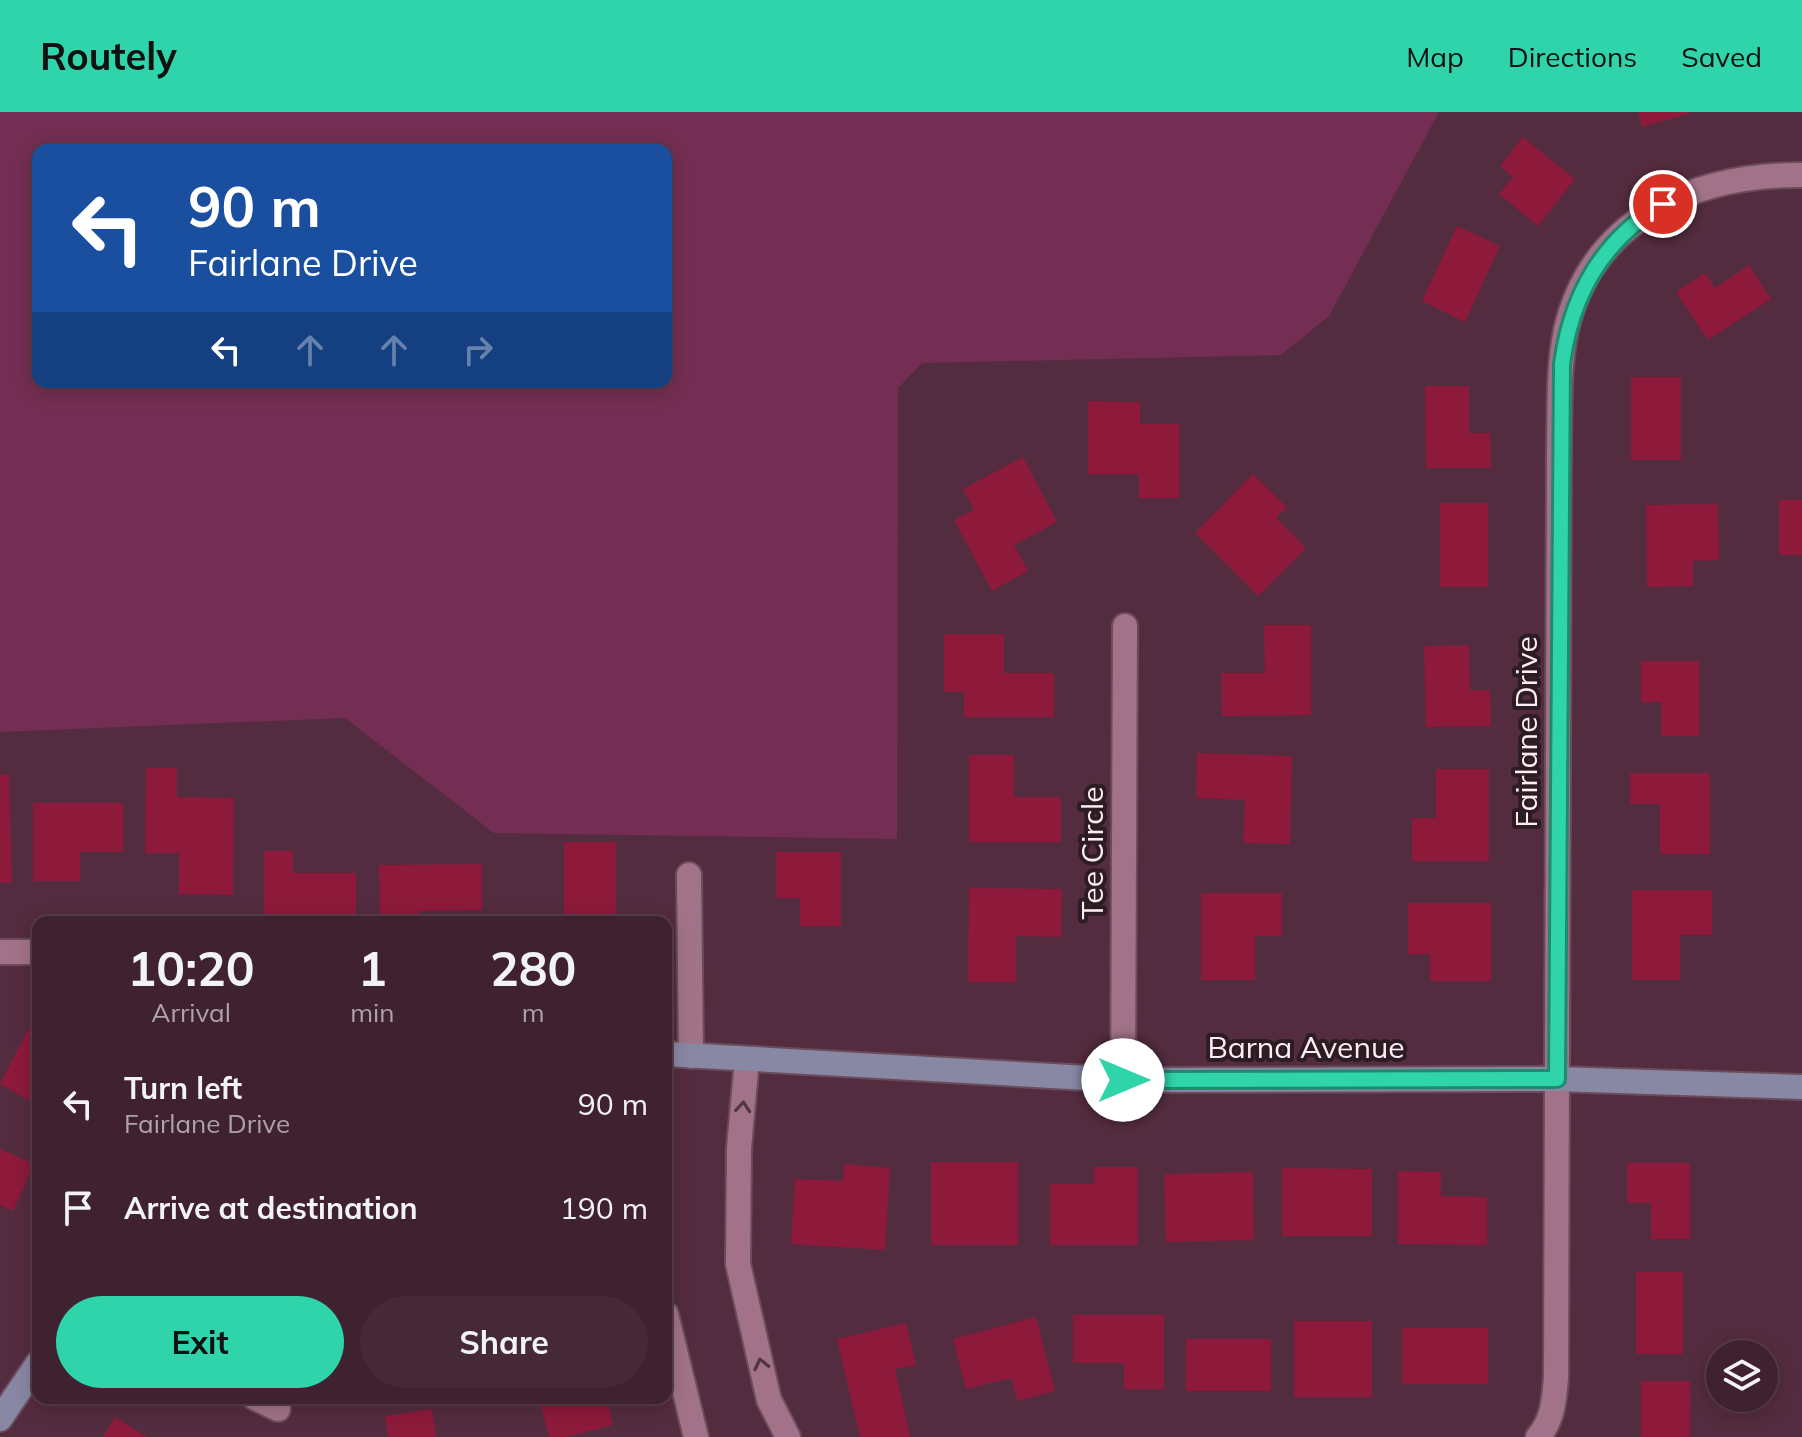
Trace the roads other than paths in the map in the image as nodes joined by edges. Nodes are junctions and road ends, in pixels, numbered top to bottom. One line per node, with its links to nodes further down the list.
1 (1802, 175): 9 (street, Fairlane Drive)
2 (1125, 626): 10 (street, Tee Circle)
3 (689, 875): 7 (street)
4 (0, 952): 5 (street)
5 (32, 952)
6 (672, 1054): 7 (street, Barna Avenue)
7 (691, 1056): 8 (street, Barna Avenue)
8 (747, 1059): 10 (street, Barna Avenue); 18 (street, one-way to 8)
9 (1557, 1079): 10 (street, Barna Avenue); 11 (street, Barna Avenue); 19 (street, Fairlane Drive)
10 (1123, 1080)
11 (1802, 1087)
12 (672, 1339): 17 (street)
13 (32, 1372): 16 (street)
14 (268, 1404): 15 (street)
15 (278, 1409)
16 (0, 1419)
17 (696, 1437)
18 (788, 1437)
19 (1538, 1437)

